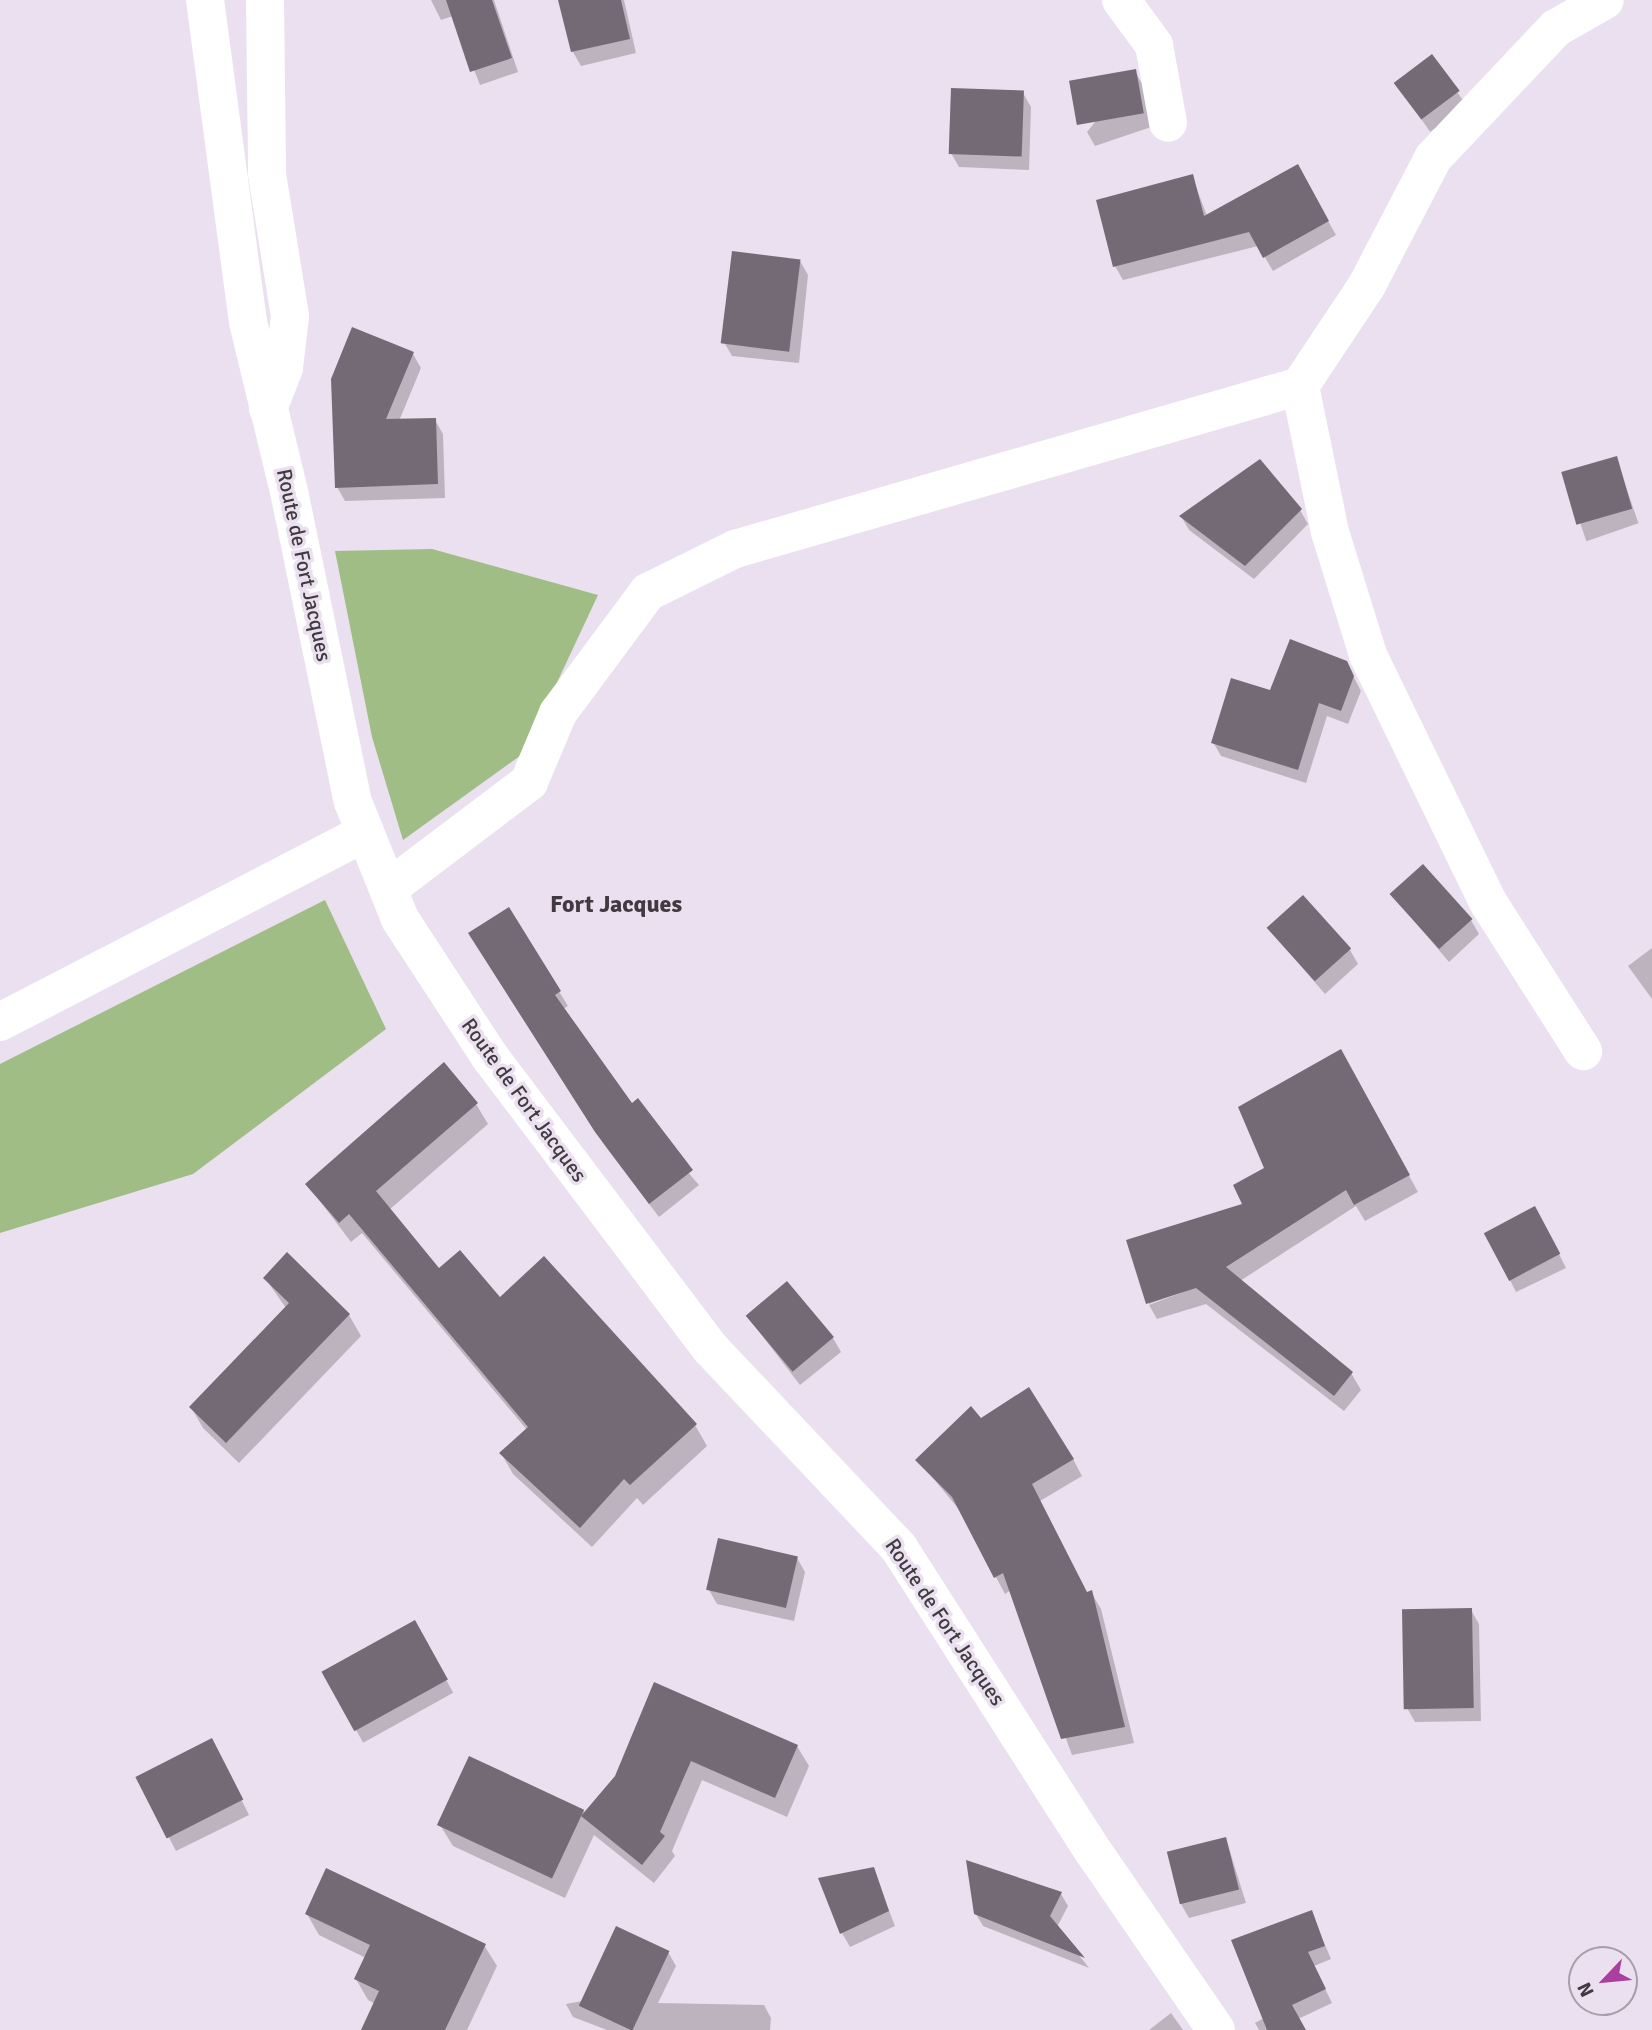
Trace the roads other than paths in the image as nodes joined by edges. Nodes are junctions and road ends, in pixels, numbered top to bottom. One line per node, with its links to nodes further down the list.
1 (205, 0): 7 (street, Route de Fort Jacques)
2 (265, 0): 7 (street)
3 (1121, 0): 5 (street)
4 (1605, 0): 6 (street)
5 (1168, 123)
6 (1300, 386): 9 (street); 11 (street)
7 (268, 409): 8 (street, Route de Fort Jacques)
8 (365, 833): 9 (street, Route de Fort Jacques); 10 (street)
9 (389, 888): 12 (street, Route de Fort Jacques)
10 (0, 1022)
11 (1583, 1051)
12 (1216, 2030)

